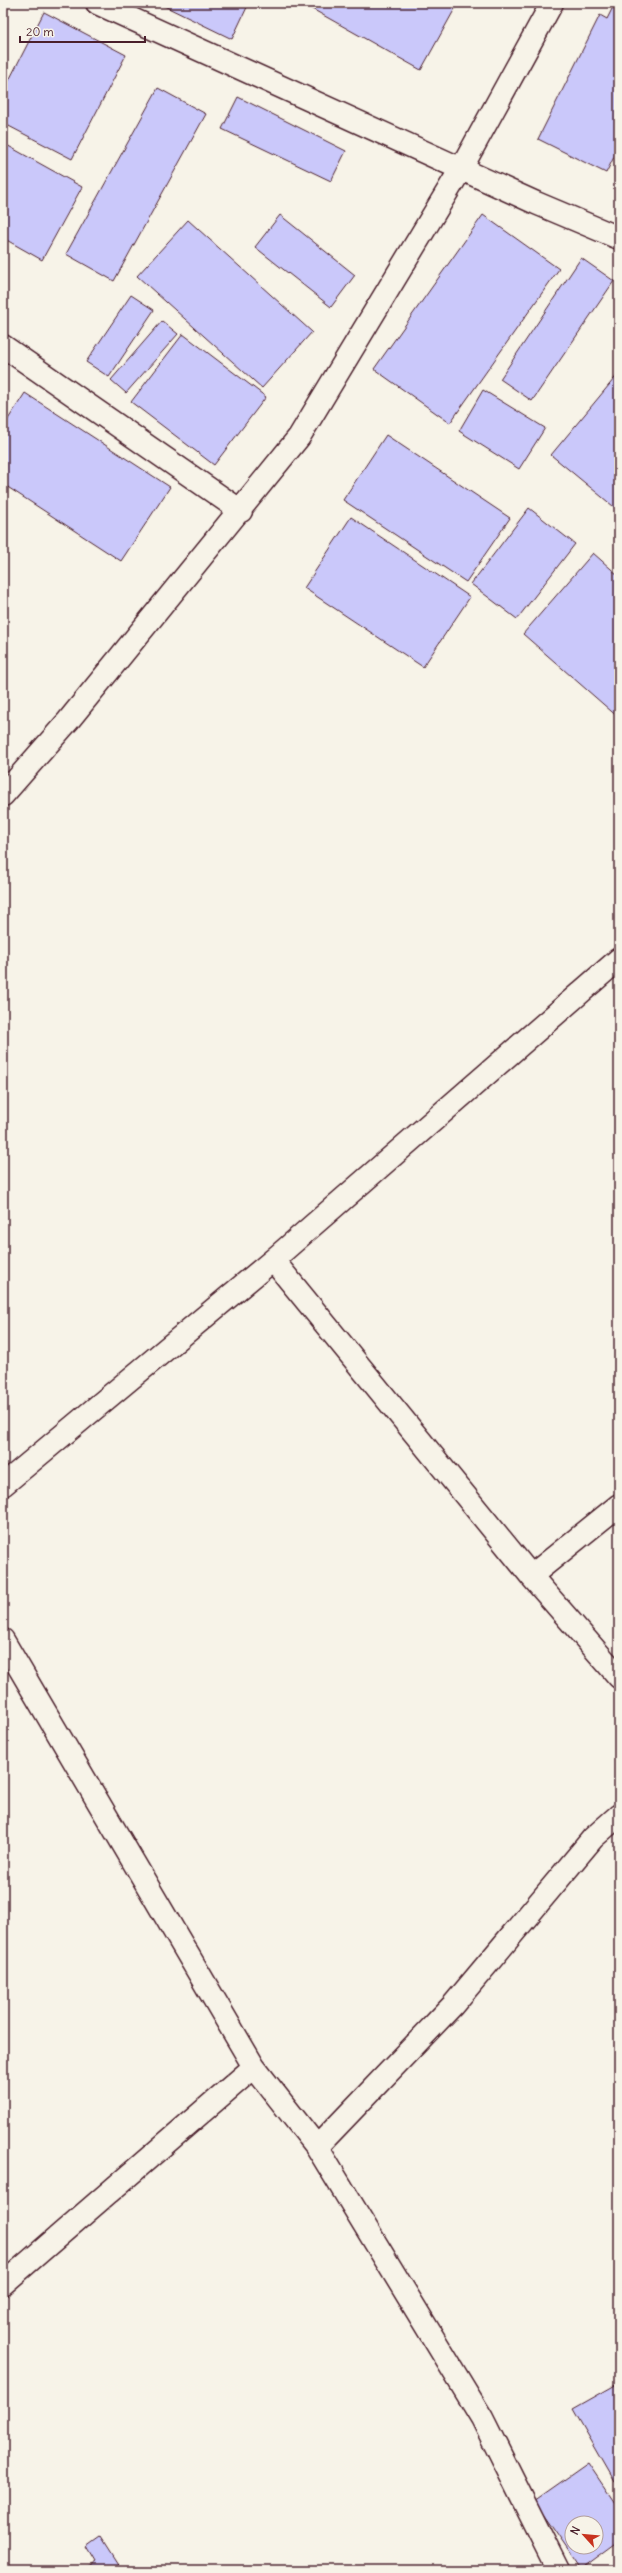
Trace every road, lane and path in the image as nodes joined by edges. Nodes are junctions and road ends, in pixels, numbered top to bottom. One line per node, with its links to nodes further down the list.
1 (97, 3): 3 (street)
2 (552, 3): 3 (street)
3 (461, 168): 4 (street); 6 (street)
4 (619, 238)
5 (3, 346): 6 (street)
6 (241, 511): 7 (street)
7 (3, 795)
8 (619, 959): 9 (street)
9 (273, 1260): 10 (street); 12 (street)
10 (3, 1485)
11 (619, 1506): 12 (street)
12 (532, 1576): 14 (street)
13 (3, 1640): 16 (street)
14 (619, 1677)
15 (619, 1815): 17 (street)
16 (254, 2067): 17 (street); 18 (street)
17 (317, 2147): 19 (street)
18 (3, 2284)
19 (558, 2570)

